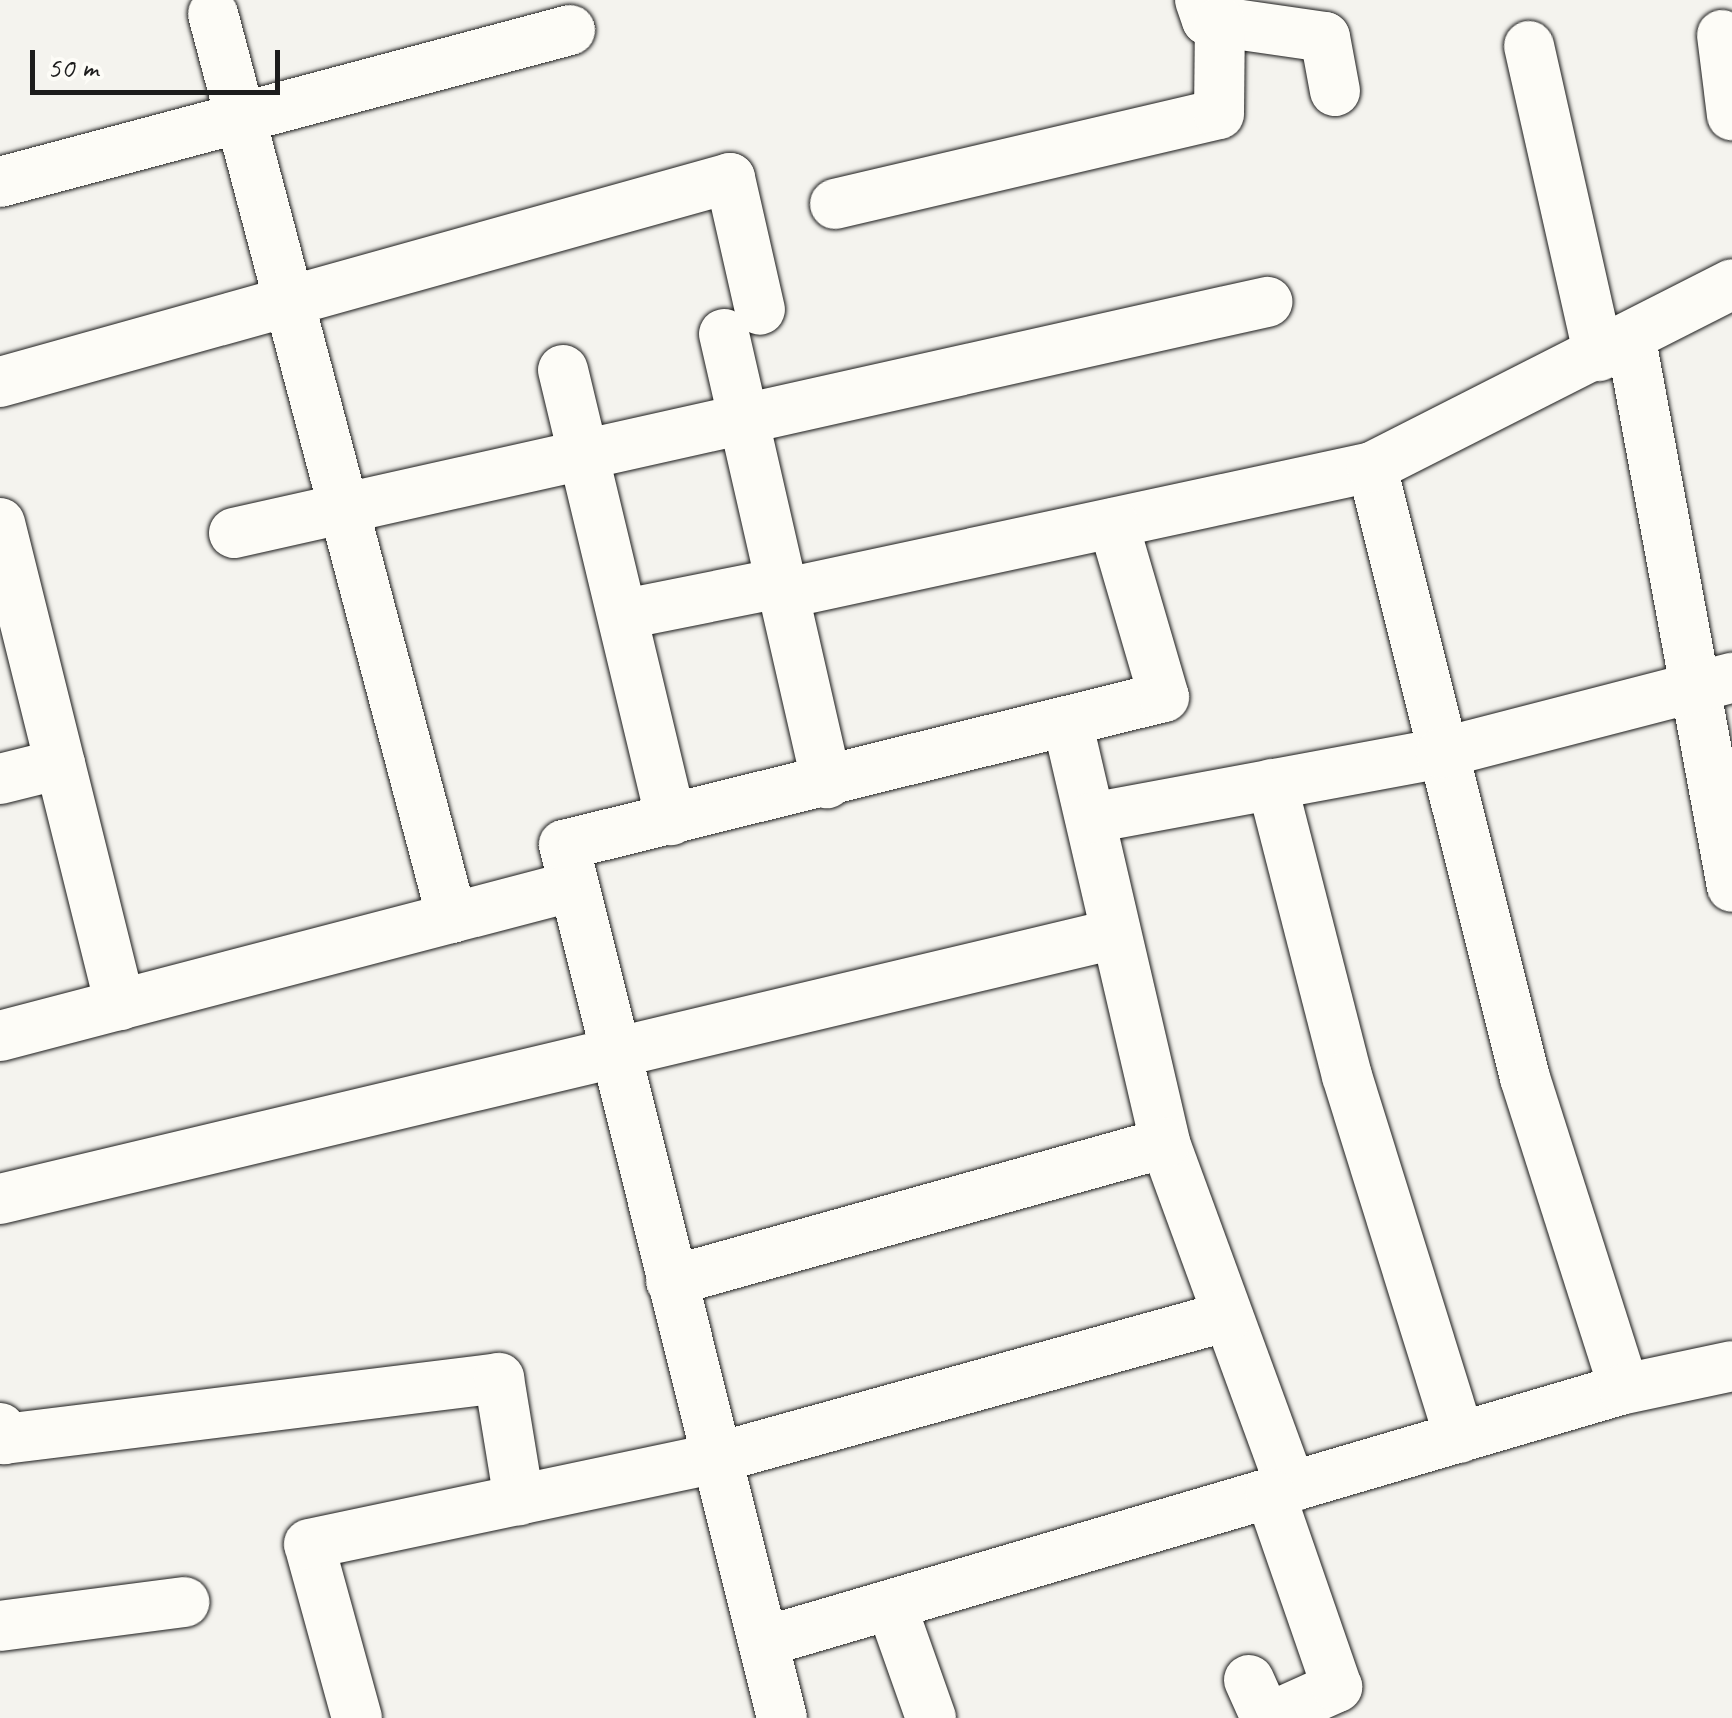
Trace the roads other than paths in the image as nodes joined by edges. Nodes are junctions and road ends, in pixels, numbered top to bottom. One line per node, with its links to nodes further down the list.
1 (1210, 11): 6 (street); 10 (street)
2 (214, 14): 8 (street)
3 (570, 30): 8 (street)
4 (1722, 34): 7 (street)
5 (1529, 46): 14 (street)
6 (1335, 91)
7 (1732, 115)
8 (240, 119): 9 (street); 12 (street)
9 (0, 182)
10 (835, 204)
11 (1732, 284): 14 (street)
12 (285, 297): 16 (street); 17 (street); 20 (street)
13 (1267, 302): 17 (street)
14 (1615, 348): 19 (street); 26 (street)
15 (563, 370): 18 (street)
16 (0, 382)
17 (744, 423): 18 (street); 24 (street)
18 (586, 458): 20 (street); 25 (street)
19 (1372, 467): 21 (street); 28 (street)
20 (343, 513): 23 (street); 37 (street)
21 (1113, 523): 24 (street); 27 (street)
22 (0, 524): 29 (street)
23 (234, 533)
24 (781, 588): 25 (street); 31 (street)
25 (625, 614): 34 (street)
26 (1713, 682): 28 (street); 36 (street)
27 (1068, 725): 31 (street); 33 (street)
28 (1441, 753): 32 (street); 47 (street)
29 (60, 764): 30 (street); 39 (street)
30 (0, 779)
31 (827, 783): 34 (street)
32 (1272, 784): 33 (street); 49 (street)
33 (1091, 818): 38 (street)
34 (671, 820): 35 (street)
35 (574, 886): 37 (street); 41 (street)
36 (1732, 887)
37 (452, 918): 39 (street)
38 (1111, 935): 41 (street); 42 (street)
39 (120, 1005): 40 (street)
40 (0, 1036)
41 (615, 1053): 43 (street); 44 (street)
42 (1165, 1143): 44 (street); 45 (street)
43 (0, 1198)
44 (672, 1281): 50 (street)
45 (1228, 1316): 50 (street); 51 (street)
46 (1732, 1366): 47 (street)
47 (1624, 1390): 49 (street)
48 (0, 1428): 52 (street)
49 (1460, 1438): 51 (street)
50 (716, 1458): 52 (street); 56 (street)
51 (1280, 1491): 54 (street); 57 (street)
52 (520, 1500): 58 (street)
53 (184, 1602): 55 (street)
54 (892, 1604): 56 (street); 60 (street)
55 (0, 1626)
56 (763, 1642): 59 (street)
57 (1261, 1705)
58 (357, 1718)
59 (782, 1718)
60 (931, 1718)

